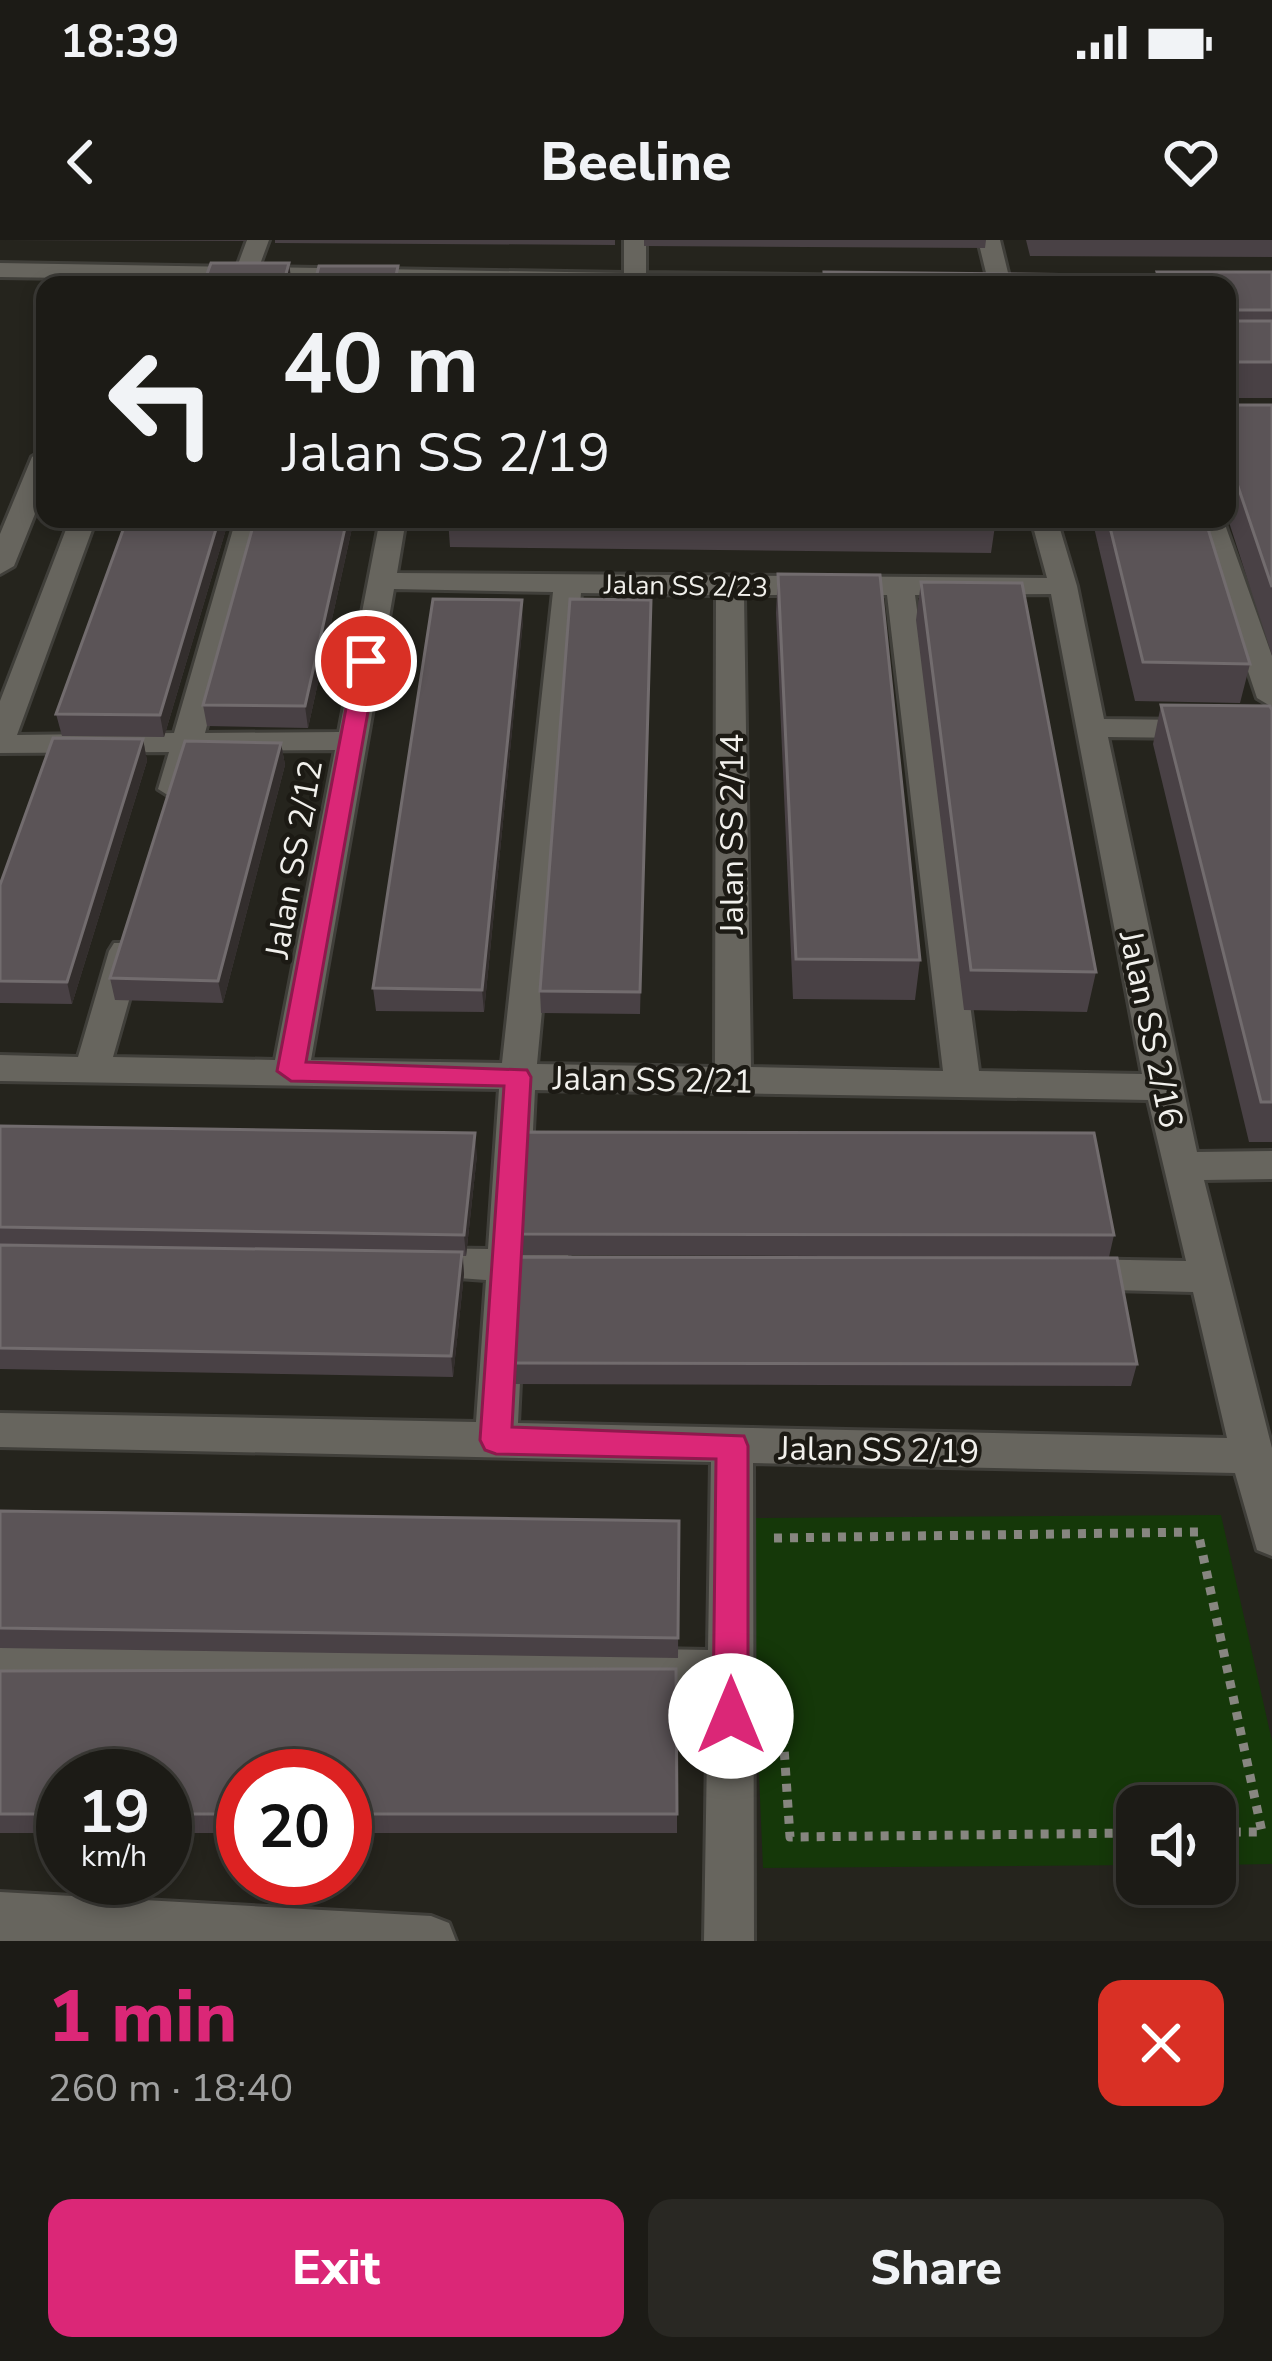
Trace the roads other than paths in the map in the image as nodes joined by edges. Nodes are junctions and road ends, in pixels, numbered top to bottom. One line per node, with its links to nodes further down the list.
1 (258, 240): 5 (street)
2 (635, 240): 9 (street)
3 (989, 240): 10 (street)
4 (0, 271): 6 (street)
5 (245, 274): 7 (street); 8 (street)
6 (78, 276)
7 (215, 276)
8 (269, 276)
9 (635, 276)
10 (998, 276)
11 (36, 469): 13 (street)
12 (36, 478): 19 (street)
13 (0, 479)
14 (80, 528): 30 (street)
15 (247, 528): 29 (street)
16 (391, 528): 20 (street, Jalan SS 2/12)
17 (1047, 528): 23 (street, Jalan SS 2/16)
18 (1213, 528): 25 (street)
19 (0, 566)
20 (381, 581): 21 (street, Jalan SS 2/23); 28 (street, Jalan SS 2/12)
21 (568, 584): 24 (street, Jalan SS 2/23); 36 (street)
22 (900, 586): 23 (street, Jalan SS 2/23); 24 (street, Jalan SS 2/23); 38 (street)
23 (1063, 586): 26 (street, Jalan SS 2/16)
24 (730, 587): 37 (street, Jalan SS 2/14)
25 (1272, 698)
26 (1091, 728): 27 (street); 39 (street, Jalan SS 2/16)
27 (1272, 730)
28 (352, 741): 29 (street); 35 (street, Jalan SS 2/12)
29 (188, 742): 30 (street); 31 (street)
30 (0, 743)
31 (162, 829)
32 (136, 916): 34 (street)
33 (0, 1068): 34 (street, Jalan SS 2/21)
34 (92, 1069): 35 (street, Jalan SS 2/21)
35 (291, 1071): 36 (street, Jalan SS 2/21)
36 (518, 1077): 37 (street, Jalan SS 2/21); 43 (street)
37 (734, 1081): 38 (street, Jalan SS 2/21)
38 (963, 1084): 39 (street, Jalan SS 2/21)
39 (1163, 1087): 40 (street, Jalan SS 2/16)
40 (1182, 1166): 41 (street); 46 (street, Jalan SS 2/16)
41 (1272, 1166)
42 (391, 1263): 43 (street)
43 (506, 1265): 44 (street); 48 (street)
44 (600, 1266)
45 (1022, 1274): 46 (street)
46 (1210, 1277): 50 (street, Jalan SS 2/16)
47 (0, 1430): 48 (street, Jalan SS 2/19)
48 (496, 1440): 49 (street, Jalan SS 2/19)
49 (732, 1446): 50 (street, Jalan SS 2/19); 53 (street)
50 (1255, 1456): 51 (street, Jalan SS 2/16)
51 (1272, 1537)
52 (0, 1658): 53 (street)
53 (731, 1672): 56 (street)
54 (0, 1917): 55 (street)
55 (431, 1941)
56 (729, 1941)

